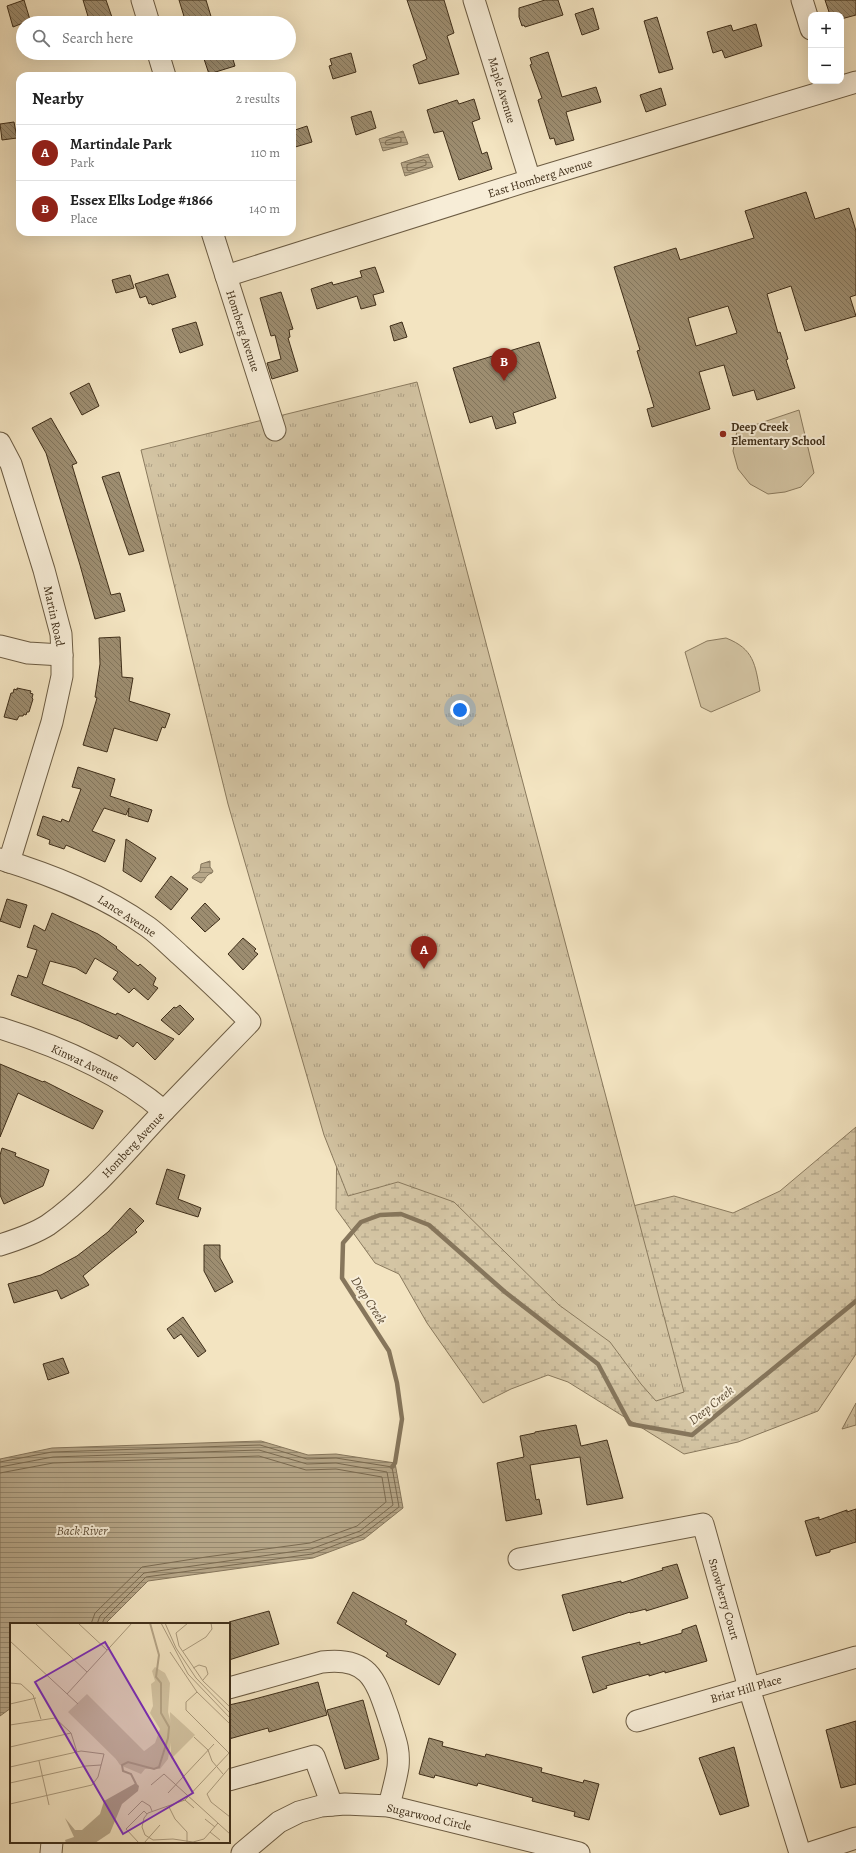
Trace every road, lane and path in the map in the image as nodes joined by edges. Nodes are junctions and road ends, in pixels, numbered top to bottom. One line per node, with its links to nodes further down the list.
1 (142, 0): 4 (street)
2 (474, 0): 10 (street, Maple Avenue)
3 (802, 0): 5 (street)
4 (147, 16)
5 (808, 19)
6 (160, 60): 7 (street)
7 (164, 72)
8 (856, 82): 9 (street, East Homberg Avenue)
9 (829, 86): 10 (street, East Homberg Avenue)
10 (530, 180): 12 (street, East Homberg Avenue)
11 (213, 236): 12 (street, Homberg Avenue)
12 (226, 276): 13 (street, Homberg Avenue)
13 (275, 430)
14 (0, 443): 16 (street, Martin Road)
15 (0, 646): 16 (street)
16 (62, 655): 17 (street, Martin Road)
17 (4, 860): 18 (street, Lance Avenue)
18 (250, 1022): 20 (street, Homberg Avenue)
19 (0, 1028): 20 (street, Kinwat Avenue)
20 (164, 1111): 21 (street, Homberg Avenue)
21 (0, 1244)
22 (519, 1559): 25 (street, Snowberry Court)
23 (856, 1657): 25 (street, Briar Hill Place)
24 (230, 1688): 29 (street)
25 (749, 1688): 26 (street, Briar Hill Place); 35 (street, Snowberry Court)
26 (637, 1721)
27 (230, 1780): 28 (street)
28 (332, 1805): 29 (street, Sugarwood Circle); 34 (street, Sugarwood Circle)
29 (389, 1806): 32 (street, Sugarwood Circle)
30 (856, 1838): 36 (street)
31 (52, 1843): 33 (street)
32 (573, 1852)
33 (51, 1853)
34 (242, 1853)
35 (800, 1853)
36 (810, 1853)

